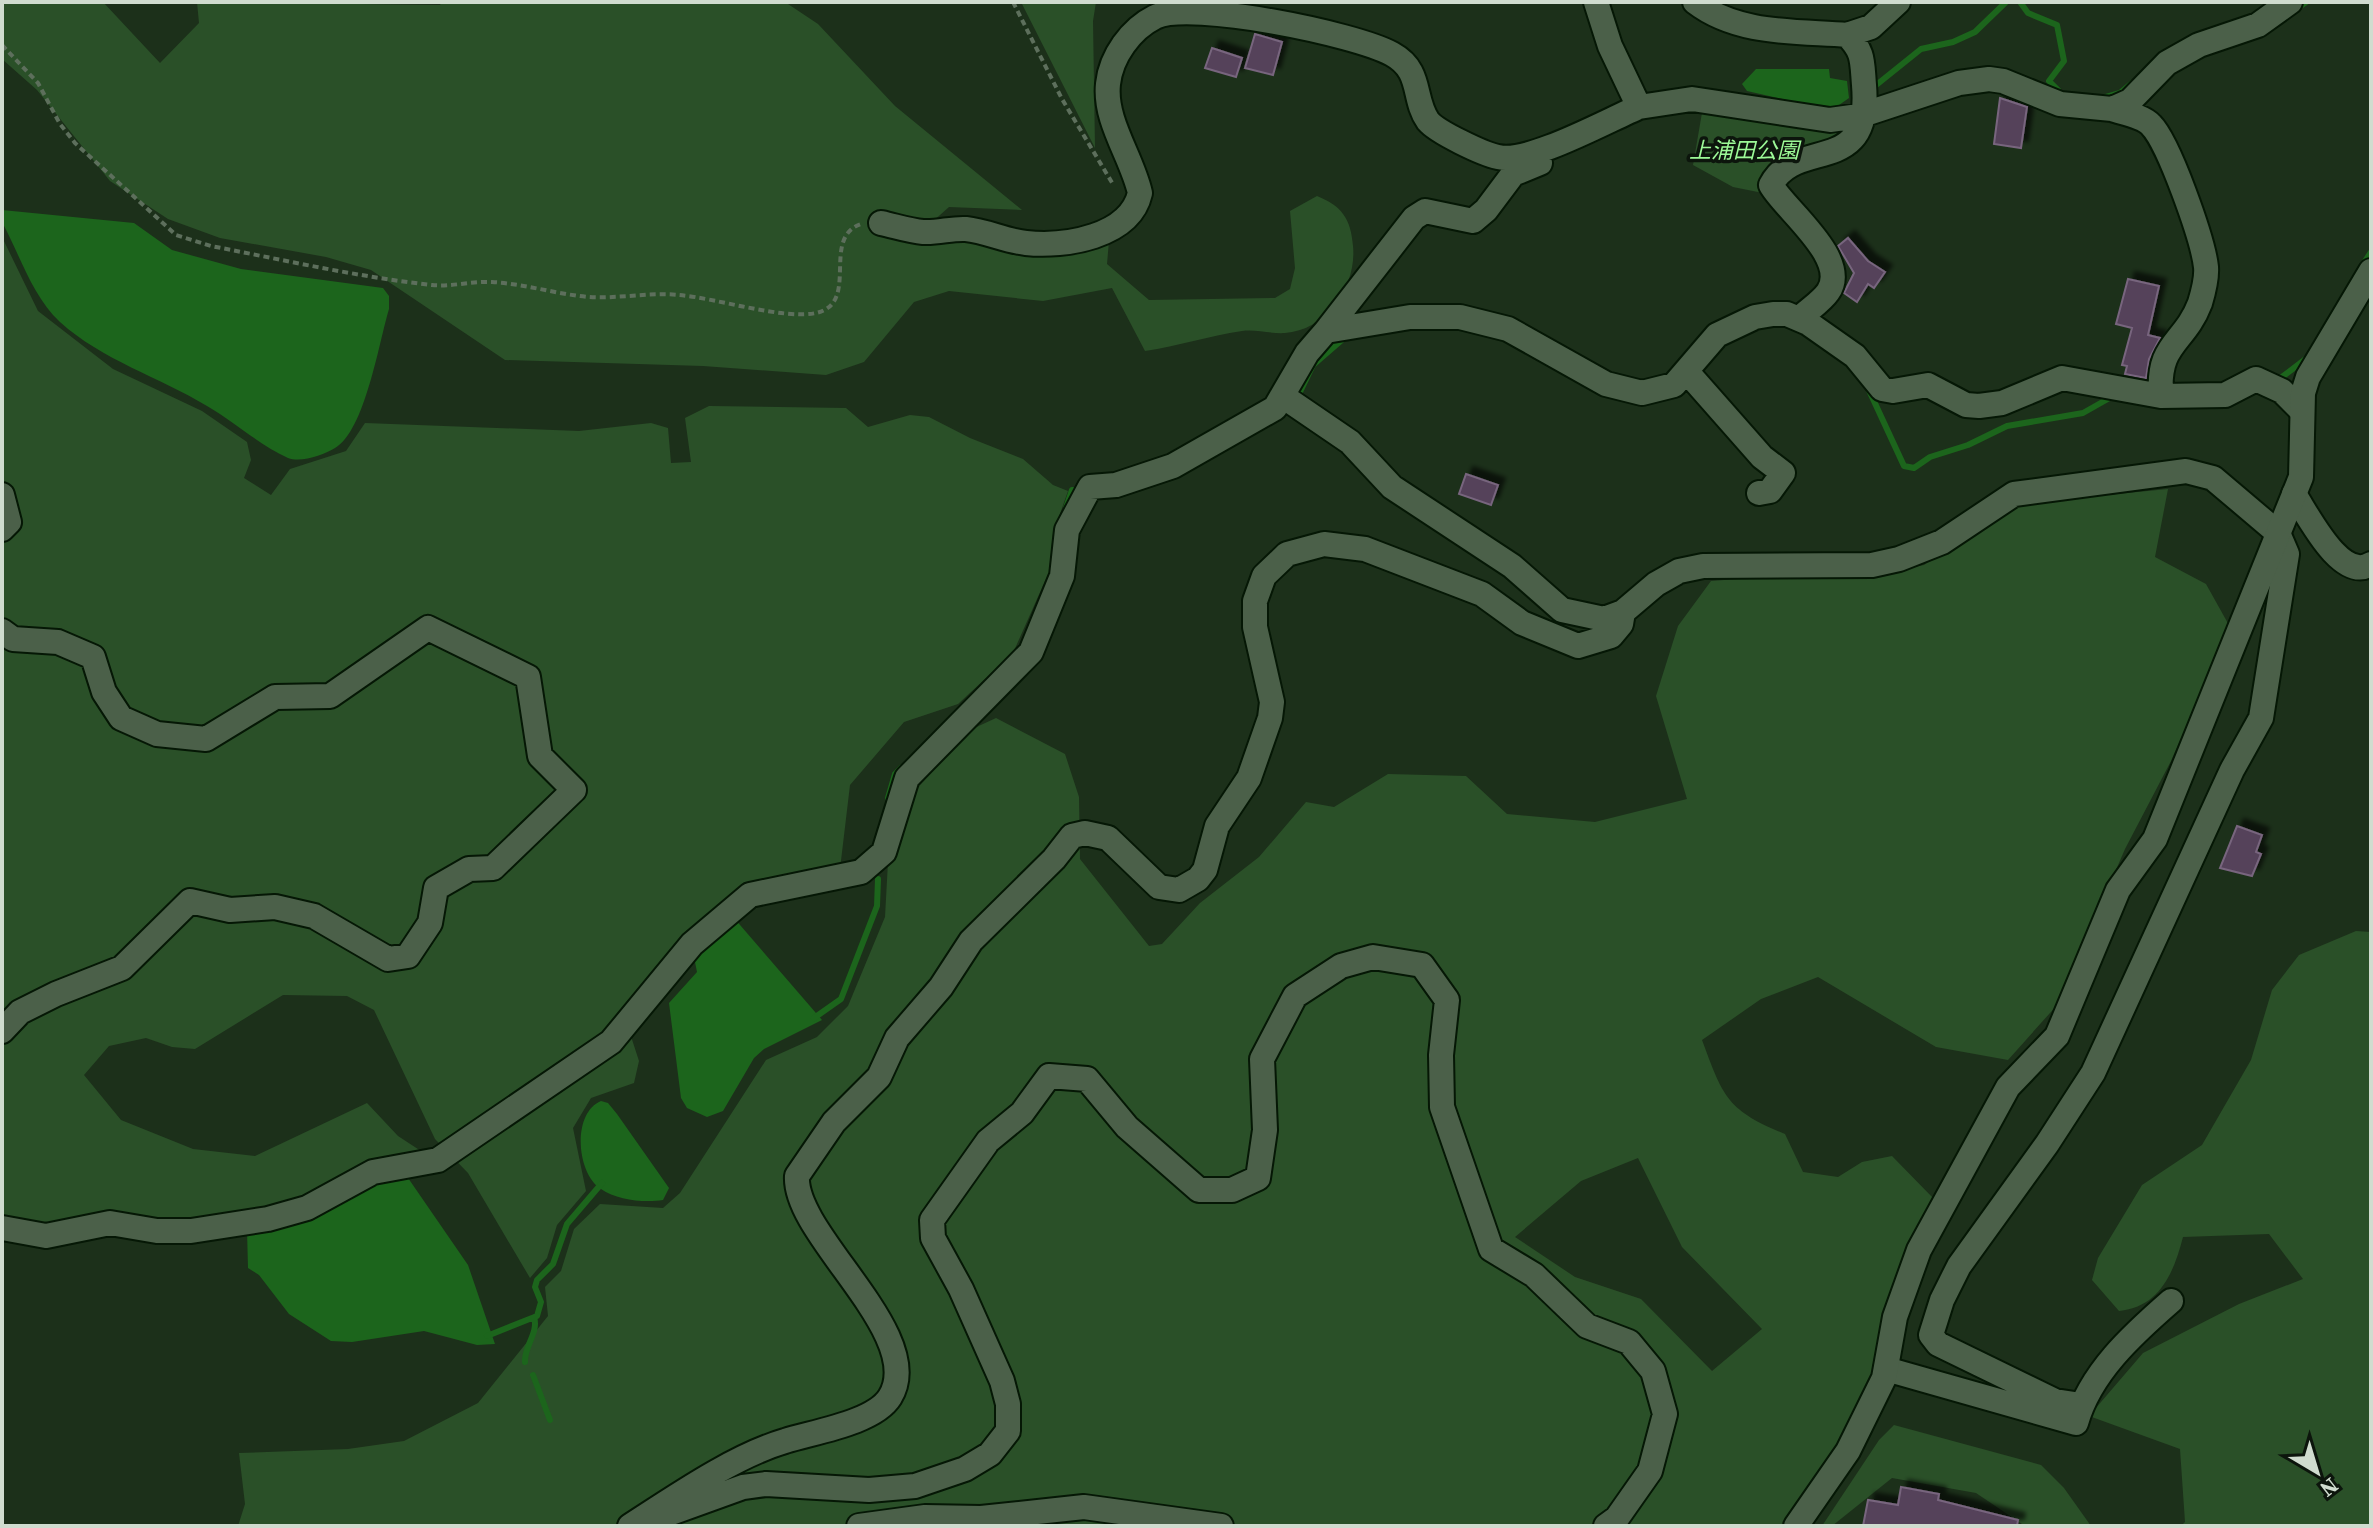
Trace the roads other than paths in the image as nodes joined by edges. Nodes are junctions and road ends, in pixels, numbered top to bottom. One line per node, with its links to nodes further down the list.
1 (1596, 2): 6 (street)
2 (1695, 2): 5 (street)
3 (1898, 2): 5 (street)
4 (2290, 2): 7 (street)
5 (1847, 35): 8 (street)
6 (1639, 107): 8 (street); 9 (street)
7 (2112, 109): 8 (street); 15 (street)
8 (1867, 113): 12 (street)
9 (1565, 138): 10 (street); 13 (street)
10 (881, 223)
11 (2371, 271): 17 (street)
12 (1800, 318): 14 (street); 15 (street)
13 (1326, 331): 14 (street); 16 (street)
14 (1691, 375): 18 (street)
15 (2161, 396): 17 (street)
16 (1290, 401): 24 (street); 27 (street)
17 (2301, 410): 19 (street)
18 (1759, 493)
19 (2294, 494): 22 (street); 23 (street)
20 (2, 495): 21 (street)
21 (2, 529)
22 (2278, 533): 24 (street); 29 (street); 30 (street)
23 (2371, 564)
24 (1623, 612): 31 (street)
25 (2, 631): 26 (street)
26 (2, 1031)
27 (2, 1228)
28 (2171, 1301): 30 (street)
29 (1886, 1369): 30 (street); 35 (street)
30 (2081, 1405)
31 (638, 1521): 34 (street)
32 (859, 1526): 33 (street)
33 (1221, 1526)
34 (1606, 1526)
35 (1796, 1526)

